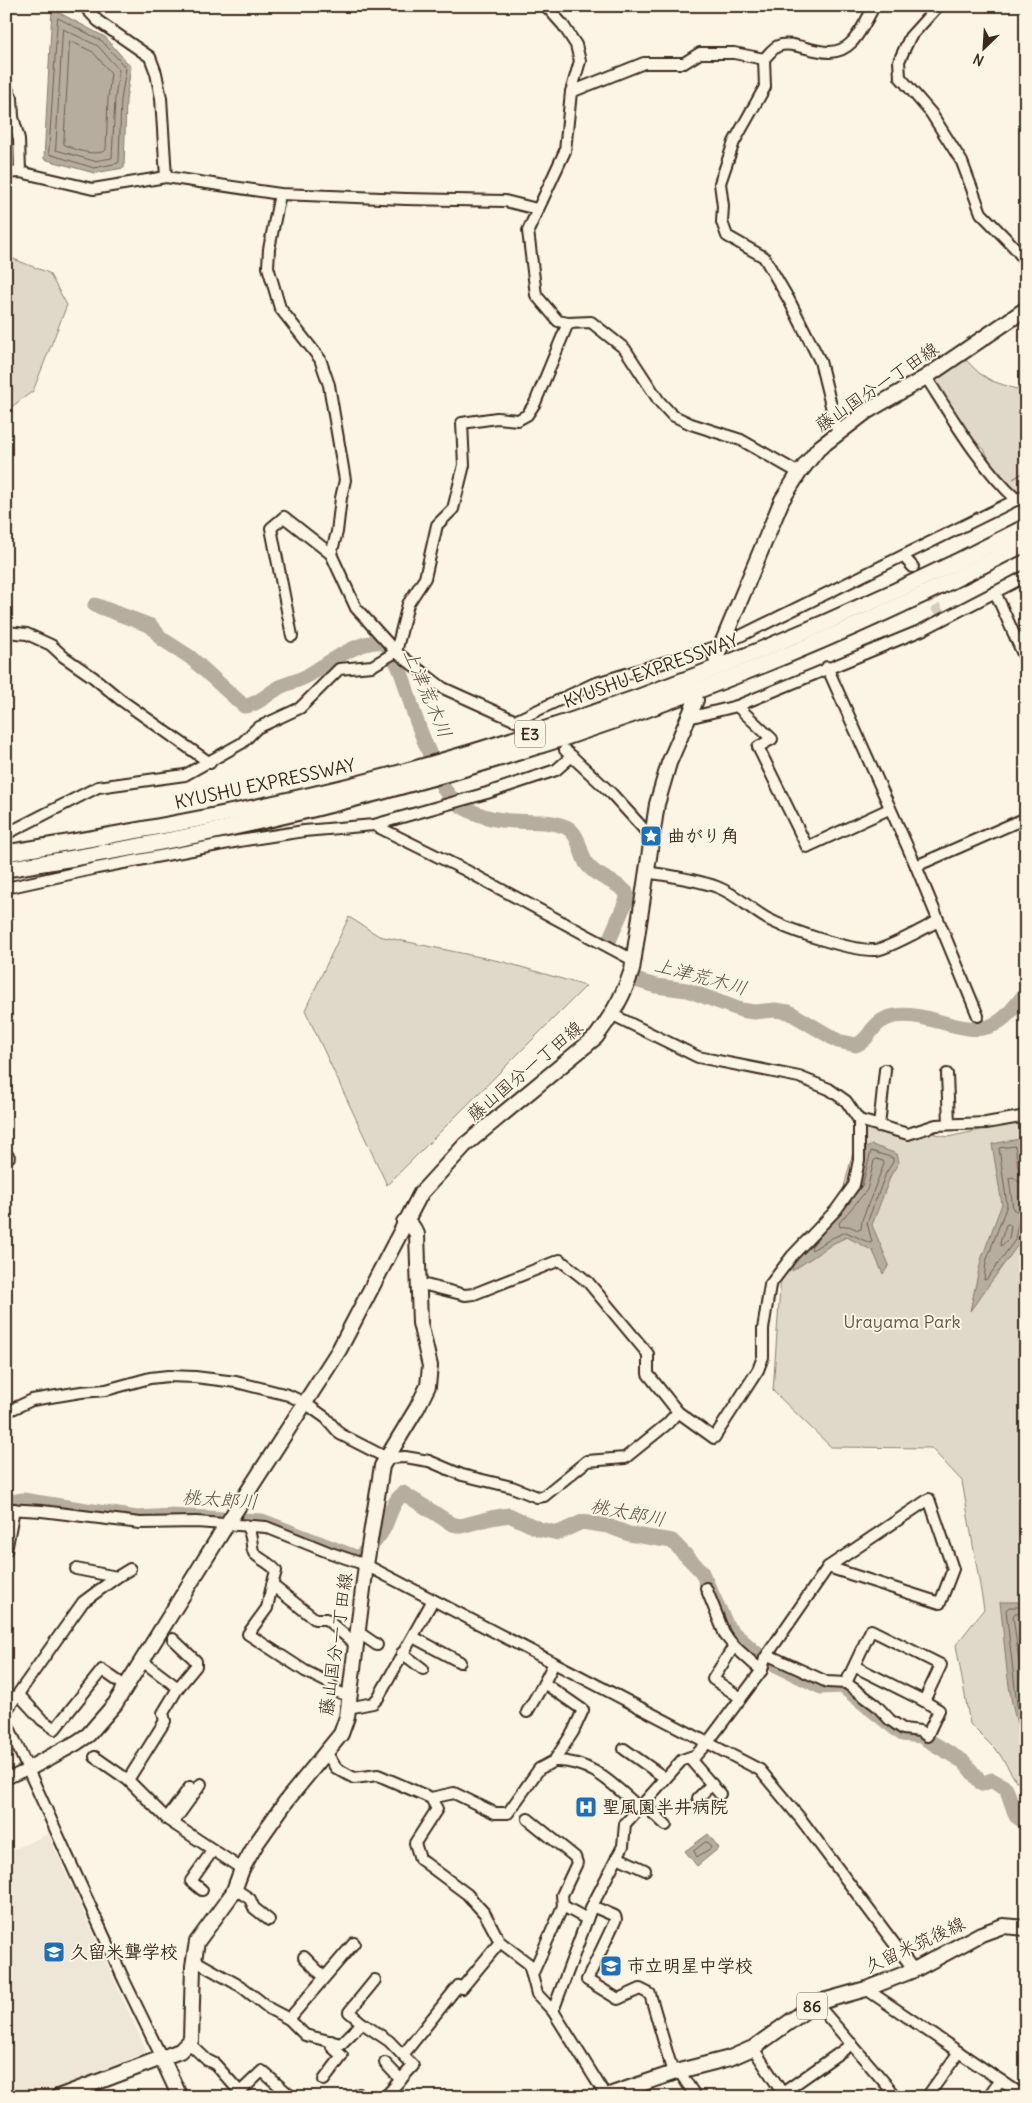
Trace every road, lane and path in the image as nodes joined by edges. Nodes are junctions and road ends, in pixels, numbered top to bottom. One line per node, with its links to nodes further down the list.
1 (84, 6): 10 (street)
2 (546, 6): 7 (street)
3 (874, 6): 5 (street)
4 (938, 6): 13 (street)
5 (764, 59): 7 (street); 17 (street)
6 (6, 86): 8 (street)
7 (571, 92): 12 (street)
8 (20, 172): 9 (street); 10 (street)
9 (6, 173)
10 (166, 177): 11 (street)
11 (280, 194): 12 (street); 22 (street)
12 (537, 209): 15 (street)
13 (1026, 262)
14 (1026, 308): 16 (main road, 藤山国分一丁田線)
15 (568, 323): 18 (street); 30 (street)
16 (926, 377): 17 (main road, 藤山国分一丁田線); 19 (street)
17 (838, 434): 18 (main road, 藤山国分一丁田線)
18 (799, 473): 29 (main road, 藤山国分一丁田線)
19 (1022, 497): 23 (street)
20 (1026, 527): 45 (highway, KYUSHU EXPRESSWAY / E3)
21 (1026, 543): 47 (highway, KYUSHU EXPRESSWAY / E3)
22 (331, 554): 28 (street); 30 (street)
23 (903, 556): 24 (street); 29 (street)
24 (913, 567)
25 (1026, 576): 26 (street)
26 (995, 592): 32 (street); 33 (street)
27 (6, 632): 39 (street)
28 (292, 636)
29 (722, 645): 31 (main road, 藤山国分一丁田線); 37 (street)
30 (396, 652): 37 (street); 39 (street)
31 (716, 658)
32 (1026, 661)
33 (827, 667): 35 (street); 40 (street)
34 (696, 700): 36 (main road, 藤山国分一丁田線)
35 (737, 706): 36 (street); 40 (street)
36 (688, 718): 44 (main road, 藤山国分一丁田線)
37 (515, 720): 38 (street)
38 (527, 726)
39 (210, 763): 43 (street)
40 (889, 808): 46 (street)
41 (1026, 818): 46 (street)
42 (374, 825): 44 (street); 49 (street); 51 (street)
43 (6, 834)
44 (651, 836): 48 (main road, 藤山国分一丁田線)
45 (6, 854)
46 (916, 866): 50 (street)
47 (6, 868)
48 (646, 872): 50 (street); 51 (main road, 藤山国分一丁田線)
49 (6, 888)
50 (938, 921): 53 (street)
51 (633, 960): 52 (main road, 藤山国分一丁田線)
52 (613, 1015): 57 (street); 60 (main road, 藤山国分一丁田線)
53 (978, 1016)
54 (885, 1070): 59 (street)
55 (947, 1074): 58 (street)
56 (1026, 1116): 58 (street)
57 (859, 1120): 59 (street); 64 (street)
58 (949, 1123): 59 (street)
59 (879, 1126)
60 (404, 1222): 61 (main road, 藤山国分一丁田線); 62 (main road, 藤山国分一丁田線)
61 (418, 1283): 64 (street); 65 (main road, 藤山国分一丁田線)
62 (305, 1403): 63 (street); 65 (street); 67 (main road, 藤山国分一丁田線)
63 (6, 1412)
64 (678, 1412): 65 (street)
65 (387, 1458): 70 (main road, 藤山国分一丁田線)
66 (10, 1509): 67 (street); 69 (street)
67 (227, 1524): 68 (street); 85 (main road, 藤山国分一丁田線)
68 (246, 1526): 70 (street); 75 (street)
69 (6, 1551)
70 (366, 1565): 77 (street); 80 (main road, 藤山国分一丁田線)
71 (828, 1567): 71 (street); 84 (street)
72 (76, 1569): 74 (street)
73 (130, 1569): 74 (street)
74 (117, 1576): 95 (street)
75 (272, 1585): 80 (street); 98 (street)
76 (706, 1588): 82 (street)
77 (433, 1600): 78 (street); 87 (street)
78 (413, 1637): 83 (street); 86 (street)
79 (173, 1639): 94 (street)
80 (357, 1639): 81 (street); 98 (main road, 藤山国分一丁田線)
81 (377, 1645)
82 (734, 1646): 90 (street); 96 (street)
83 (402, 1653): 89 (street); 98 (street)
84 (768, 1655): 90 (street); 92 (street)
85 (141, 1660): 93 (main road, 藤山国分一丁田線); 94 (street)
86 (460, 1662)
87 (554, 1664): 91 (street); 102 (street)
88 (854, 1666): 92 (street); 97 (street); 97 (street)
89 (424, 1669)
90 (762, 1670): 96 (street)
91 (544, 1683): 100 (street); 107 (street)
92 (846, 1683): 97 (street)
93 (125, 1686): 95 (street); 108 (main road, 藤山国分一丁田線)
94 (178, 1688): 111 (street)
95 (19, 1695): 99 (street)
96 (741, 1698): 102 (street)
97 (924, 1701)
98 (348, 1702): 104 (main road, 藤山国分一丁田線)
99 (6, 1711)
100 (527, 1712)
101 (6, 1721): 108 (street)
102 (708, 1742): 106 (street); 136 (street)
103 (624, 1749): 109 (street)
104 (326, 1752): 115 (street); 123 (main road, 藤山国分一丁田線)
105 (95, 1757): 111 (street)
106 (689, 1758): 109 (street); 113 (street)
107 (554, 1761): 115 (street); 117 (street)
108 (28, 1769): 110 (street); 151 (street)
109 (665, 1778): 117 (street)
110 (6, 1779)
111 (128, 1780): 119 (street)
112 (198, 1782): 119 (street)
113 (712, 1784): 114 (street); 116 (street)
114 (720, 1794)
115 (431, 1798): 132 (street)
116 (698, 1798)
117 (641, 1806): 120 (street); 122 (street)
118 (528, 1819): 127 (street)
119 (170, 1821): 121 (street)
120 (666, 1824)
121 (213, 1850): 123 (street); 126 (street)
122 (618, 1857): 124 (street); 128 (street)
123 (242, 1870): 125 (main road, 藤山国分一丁田線)
124 (645, 1870)
125 (235, 1889): 130 (street); 135 (main road, 藤山国分一丁田線)
126 (202, 1890)
127 (563, 1906): 129 (street); 137 (street)
128 (592, 1906): 129 (street); 153 (street)
129 (587, 1919): 142 (street)
130 (269, 1920)
131 (1026, 1928): 136 (main road, 久留米筑後線 / 86)
132 (500, 1942): 137 (street); 150 (street)
133 (354, 1943): 138 (street)
134 (304, 1957): 138 (street)
135 (194, 1960): 143 (street); 146 (main road, 藤山国分一丁田線)
136 (914, 1970): 140 (main road, 久留米筑後線 / 86)
137 (532, 1975): 142 (street)
138 (324, 1978): 143 (street)
139 (375, 1980): 144 (street)
140 (866, 1989): 141 (main road, 久留米筑後線 / 86); 149 (street)
141 (816, 2003): 147 (street); 148 (main road, 久留米筑後線 / 86)
142 (553, 2011): 159 (street)
143 (289, 2019): 145 (street)
144 (362, 2023): 145 (street); 150 (street)
145 (332, 2041): 154 (street)
146 (188, 2043): 151 (main road); 163 (street)
147 (852, 2044): 160 (street); 165 (street)
148 (753, 2048): 153 (main road, 久留米筑後線 / 86); 160 (street)
149 (959, 2052): 156 (street); 157 (street)
150 (403, 2056): 155 (street)
151 (162, 2058): 161 (main road); 162 (main road)
152 (385, 2063): 155 (street)
153 (676, 2072): 158 (street); 159 (main road, 久留米筑後線 / 86)
154 (324, 2080)
155 (401, 2080): 164 (street)
156 (1000, 2080): 166 (street); 167 (street)
157 (929, 2094)
158 (691, 2095)
159 (605, 2096)
160 (782, 2096)
161 (58, 2097)
162 (180, 2097)
163 (292, 2097)
164 (385, 2097)
165 (897, 2097)
166 (988, 2097)
167 (1025, 2097)

